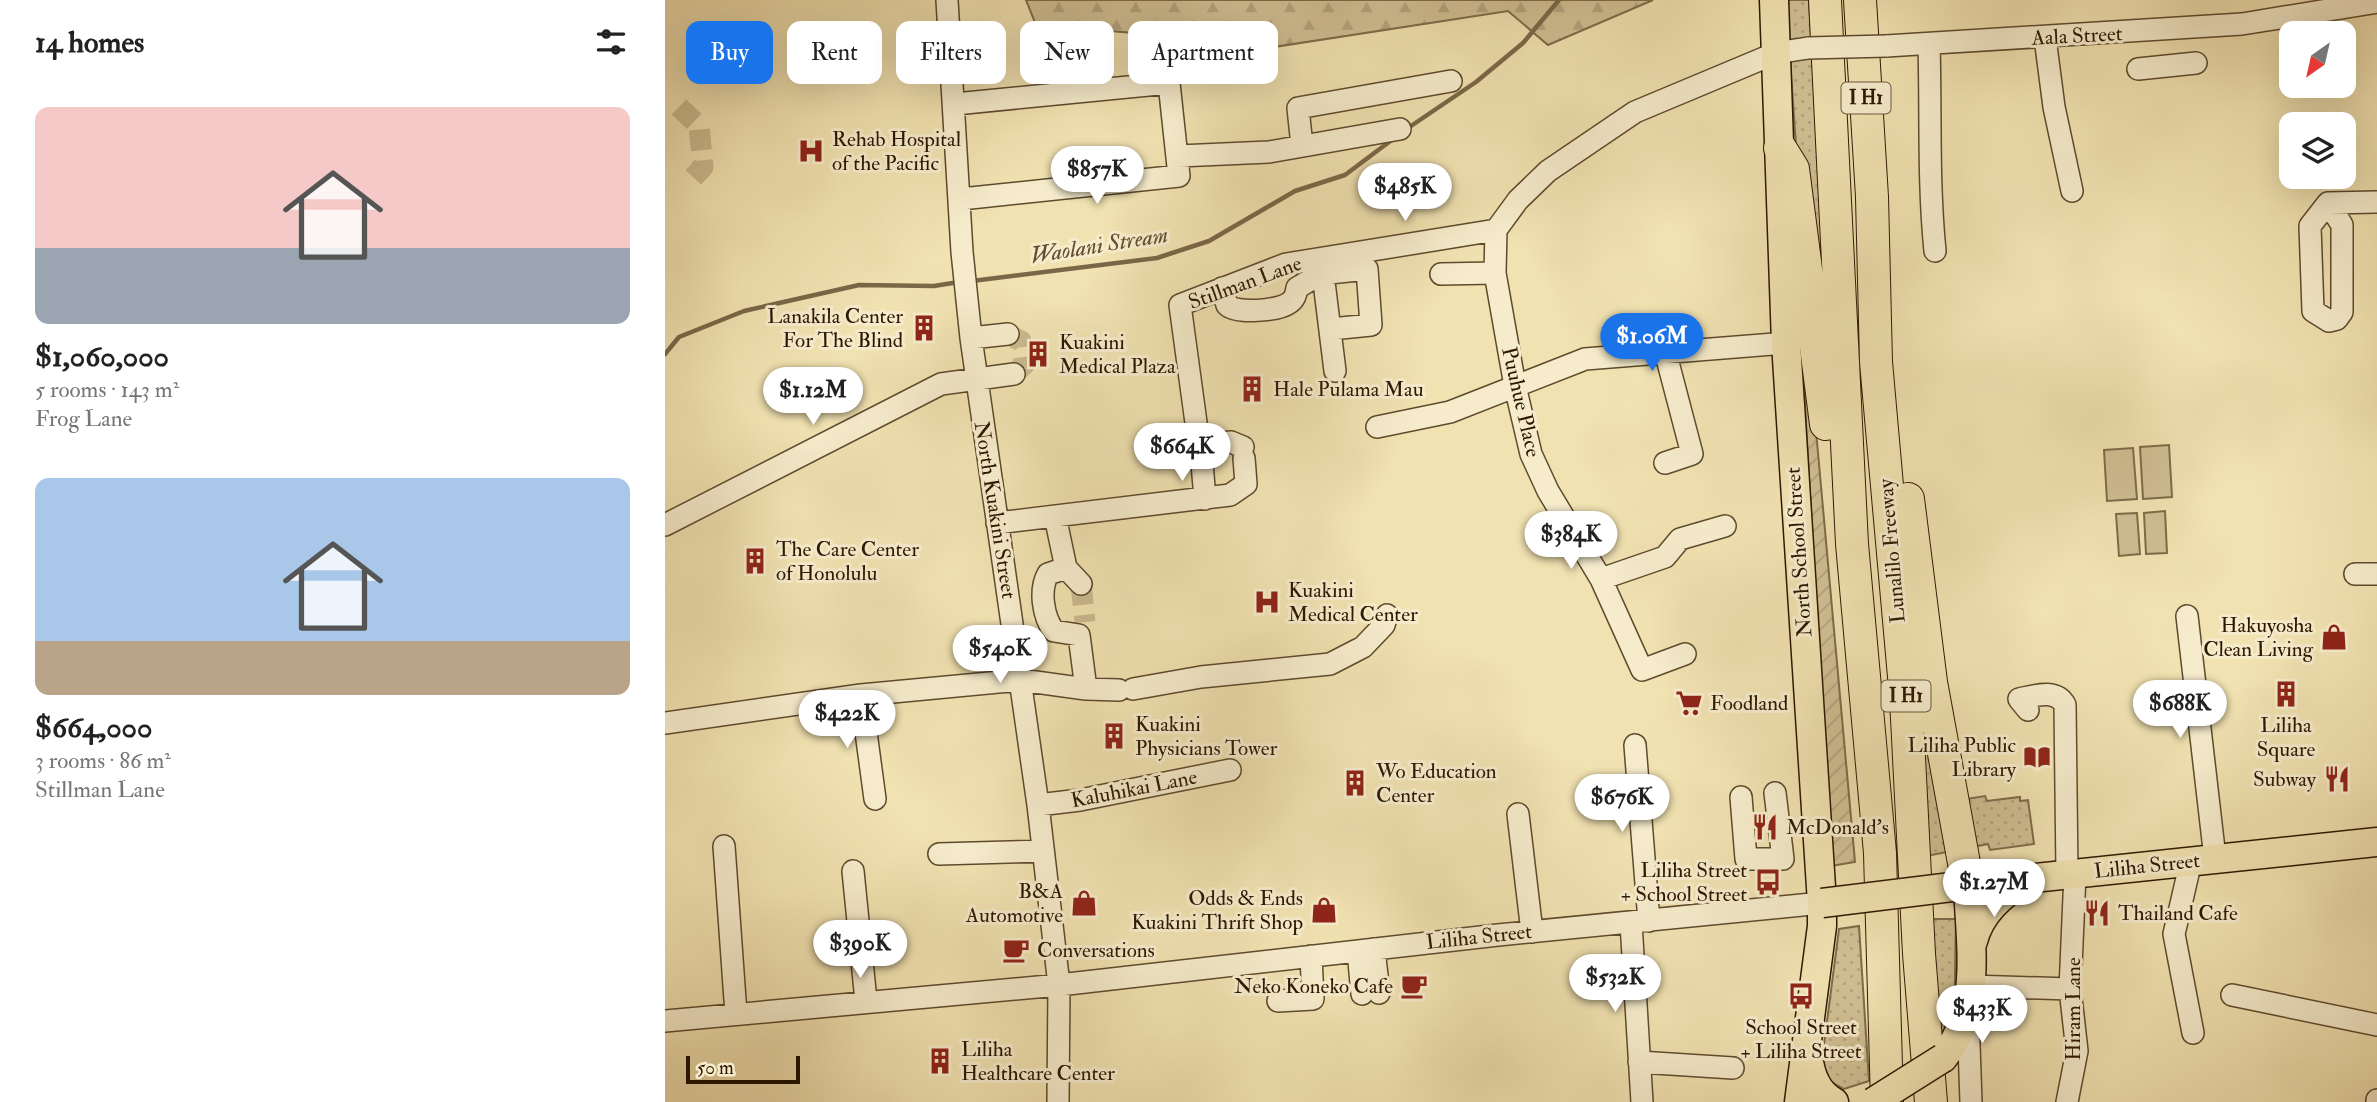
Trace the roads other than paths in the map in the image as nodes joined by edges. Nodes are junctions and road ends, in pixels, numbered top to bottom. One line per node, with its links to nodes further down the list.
1 (947, 0): 12 (street, North Kuakini Street)
2 (1774, 0): 8 (main road, North School Street)
3 (1825, 0): 61 (highway, Lunalilo Freeway / I H1)
4 (1860, 0): 18 (highway, Lunalilo Freeway / I H1)
5 (2377, 2): 6 (street, Aala Street)
6 (2045, 38): 7 (street, Aala Street); 17 (street)
7 (1929, 44): 8 (street, Aala Street, bridge); 23 (street)
8 (1776, 52): 15 (main road, North School Street); 22 (street)
9 (2196, 63): 10 (street)
10 (2138, 69)
11 (1451, 81): 14 (street)
12 (954, 104): 16 (street); 19 (street, North Kuakini Street)
13 (1400, 128): 14 (street)
14 (1302, 146): 16 (street)
15 (1780, 148): 33 (main road, North School Street); 61 (highway)
16 (1178, 156): 19 (street)
17 (2071, 191)
18 (1872, 197): 76 (highway); 105 (highway, Lunalilo Freeway / I H1)
19 (961, 199): 32 (street, North Kuakini Street)
20 (2377, 202): 21 (street)
21 (2328, 203)
22 (1496, 230): 24 (street, Stillman Lane); 25 (street, Puuhue Place)
23 (1935, 251)
24 (1286, 264): 28 (street, Stillman Lane); 29 (street)
25 (1495, 273): 27 (street); 38 (street, Puuhue Place)
26 (1323, 274): 29 (street); 30 (street); 30 (street)
27 (1441, 274)
28 (1222, 288): 29 (street); 40 (street, Stillman Lane)
29 (1297, 288)
30 (1331, 328): 35 (street)
31 (1009, 334): 32 (street)
32 (971, 338): 37 (street, North Kuakini Street)
33 (1786, 343): 34 (street); 77 (main road, North School Street)
34 (1665, 351): 38 (street); 41 (street)
35 (1335, 371)
36 (1014, 374): 37 (street)
37 (976, 380): 44 (street, North Kuakini Street); 45 (street)
38 (1514, 386): 39 (street); 50 (street, Puuhue Place)
39 (1377, 427)
40 (1200, 454): 42 (street, Stillman Lane); 42 (street)
41 (1665, 463)
42 (1205, 499): 43 (street)
43 (1055, 516): 44 (street); 47 (street)
44 (997, 523): 55 (street, North Kuakini Street)
45 (665, 525)
46 (1724, 526): 50 (street)
47 (1066, 568): 51 (street); 56 (street)
48 (2355, 574): 49 (street)
49 (2377, 574)
50 (1601, 579): 54 (street, Puuhue Place)
51 (1081, 584)
52 (1387, 615): 56 (street)
53 (2187, 616): 72 (street)
54 (1685, 654)
55 (1021, 680): 56 (street); 57 (street); 66 (street, North Kuakini Street)
56 (1086, 689)
57 (861, 695): 59 (street); 65 (street)
58 (2028, 710): 74 (street, Hiram Lane)
59 (665, 723)
60 (1635, 746): 78 (street)
61 (1872, 752): 104 (highway, Lunalilo Freeway / I H1)
62 (1230, 770): 66 (street, Kaluhikai Lane)
63 (1775, 793): 64 (street)
64 (1741, 797)
65 (876, 799)
66 (1038, 806): 70 (street, North Kuakini Street)
67 (1518, 814): 79 (street)
68 (2377, 842): 72 (main road, Liliha Street)
69 (724, 846): 90 (street)
70 (1043, 851): 71 (street); 83 (street, North Kuakini Street)
71 (939, 854)
72 (2203, 860): 74 (main road, Liliha Street); 93 (street)
73 (853, 872): 88 (street)
74 (2071, 874): 75 (main road, Liliha Street); 84 (street, Hiram Lane)
75 (2025, 879): 76 (main road, Liliha Street); 81 (main road)
76 (1968, 885): 77 (main road, Liliha Street, bridge); 81 (main road)
77 (1822, 903): 78 (street, Liliha Street); 94 (main road, North School Street)
78 (1640, 922): 79 (street, Liliha Street); 96 (street)
79 (1532, 932): 80 (street, Liliha Street)
80 (1366, 950): 82 (street, Liliha Street); 85 (street)
81 (1970, 954): 87 (main road)
82 (1311, 956): 83 (street, Liliha Street); 89 (street)
83 (1059, 985): 88 (street, Liliha Street); 99 (street, North Kuakini Street)
84 (2070, 989): 87 (street); 107 (street, Hiram Lane)
85 (1370, 993)
86 (2232, 995): 92 (street)
87 (1969, 996): 95 (main road); 98 (street)
88 (866, 1001): 90 (street, Liliha Street)
89 (1278, 1001)
90 (736, 1014): 91 (street, Liliha Street)
91 (665, 1021)
92 (2377, 1025)
93 (2193, 1032)
94 (1807, 1042): 101 (main road, North School Street); 102 (main road)
95 (1943, 1058): 98 (street); 103 (main road, bridge)
96 (1639, 1062): 97 (street); 100 (street)
97 (1733, 1068)
98 (1971, 1075): 106 (street)
99 (1058, 1102)
100 (1642, 1102)
101 (1799, 1102)
102 (1835, 1102)
103 (1873, 1102)
104 (1888, 1102)
105 (1931, 1102)
106 (1971, 1102)
107 (2067, 1102)

